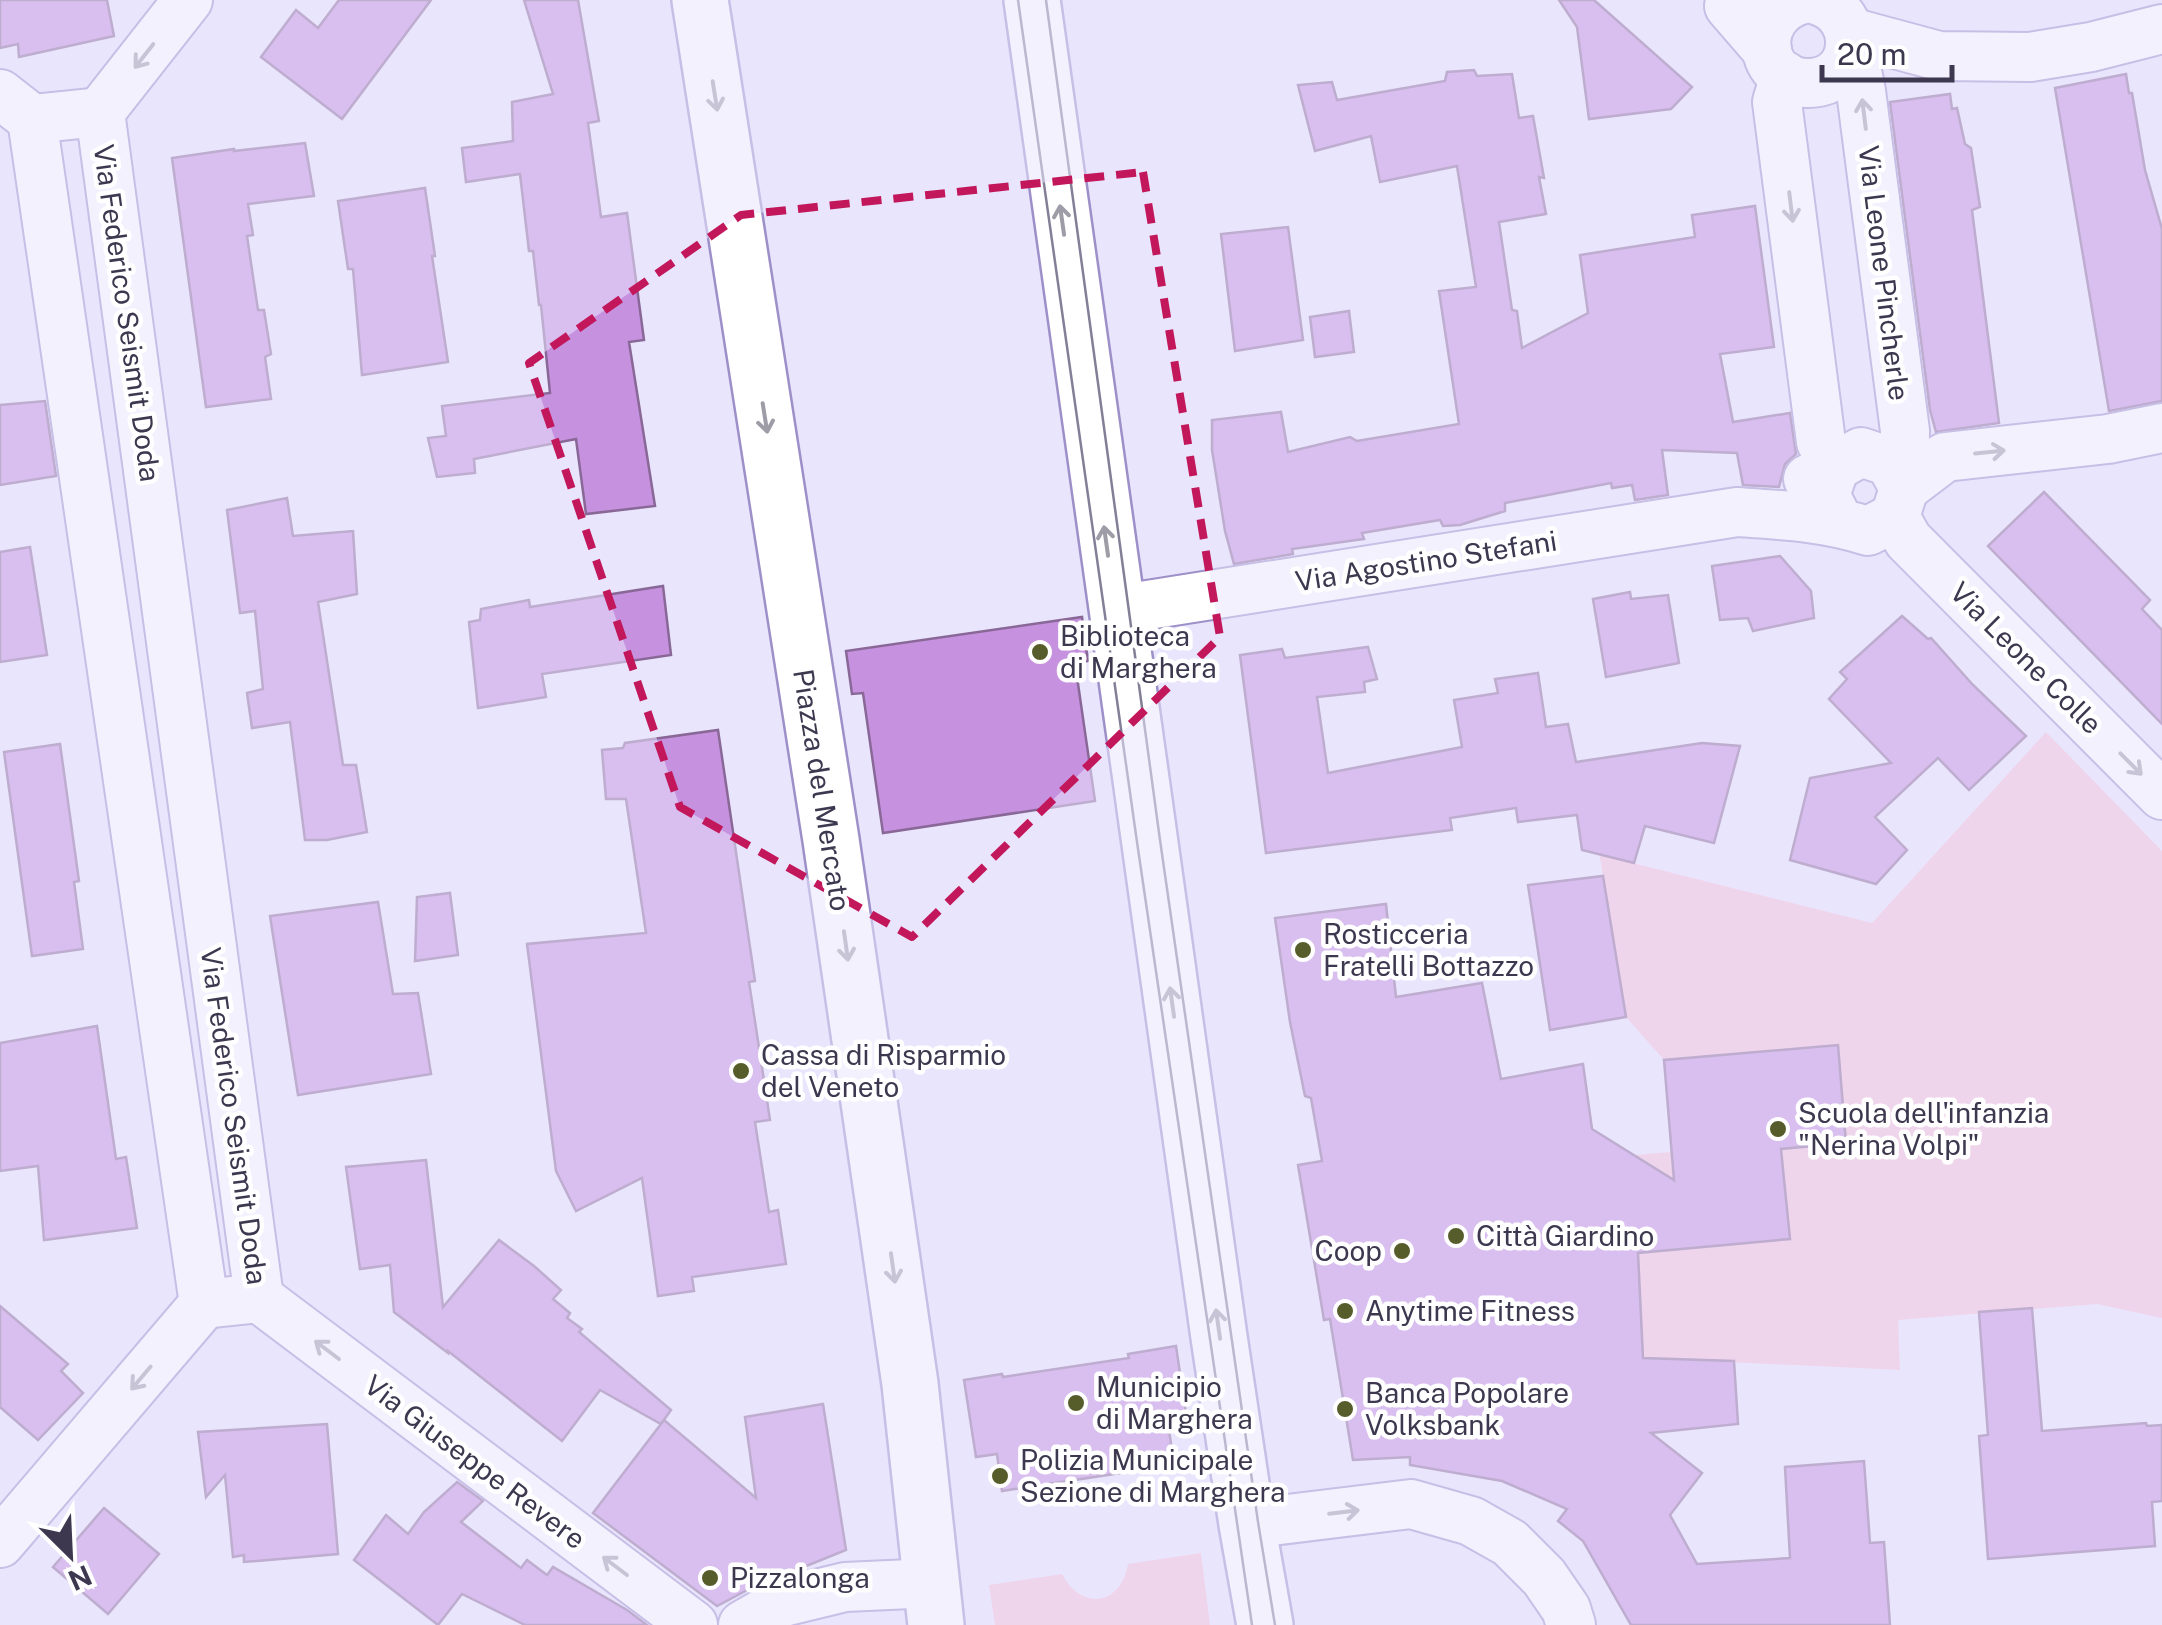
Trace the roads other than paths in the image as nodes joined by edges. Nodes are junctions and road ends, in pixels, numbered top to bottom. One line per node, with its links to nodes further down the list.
1 (188, 0): 9 (street, one-way to 9)
2 (700, 0): 21 (street, Piazza del Mercato, one-way to 21)
3 (1032, 0): 15 (street, one-way to 3)
4 (1725, 3): 5 (street); 7 (street)
5 (1830, 16): 6 (street); 7 (street); 7 (street); 12 (street, Via Leone Pincherle, one-way to 5)
6 (2162, 30)
7 (1776, 63): 11 (street, one-way to 11)
8 (16, 107): 9 (street, Via Federico Seismit Doda); 18 (street, Via Federico Seismit Doda)
9 (100, 112): 17 (street, Via Federico Seismit Doda)
10 (2162, 428): 12 (street, one-way to 10)
11 (1834, 466): 12 (street); 13 (street, Via Agostino Stefani); 14 (street)
12 (1899, 503): 14 (street); 16 (street, Via Leone Colle, one-way to 16)
13 (1737, 512): 14 (street, Via Agostino Stefani); 15 (street, Via Agostino Stefani)
14 (1840, 522)
15 (1116, 610): 19 (street, one-way to 15)
16 (2162, 795)
17 (258, 1298): 18 (street, Via Federico Seismit Doda); 22 (street, Via Giuseppe Revere, one-way to 17)
18 (204, 1304): 20 (street, one-way to 20)
19 (1247, 1524): 24 (street); 25 (street, one-way to 25)
20 (0, 1544)
21 (934, 1604): 23 (street)
22 (692, 1625)
23 (743, 1625)
24 (1265, 1625)
25 (1571, 1625)

